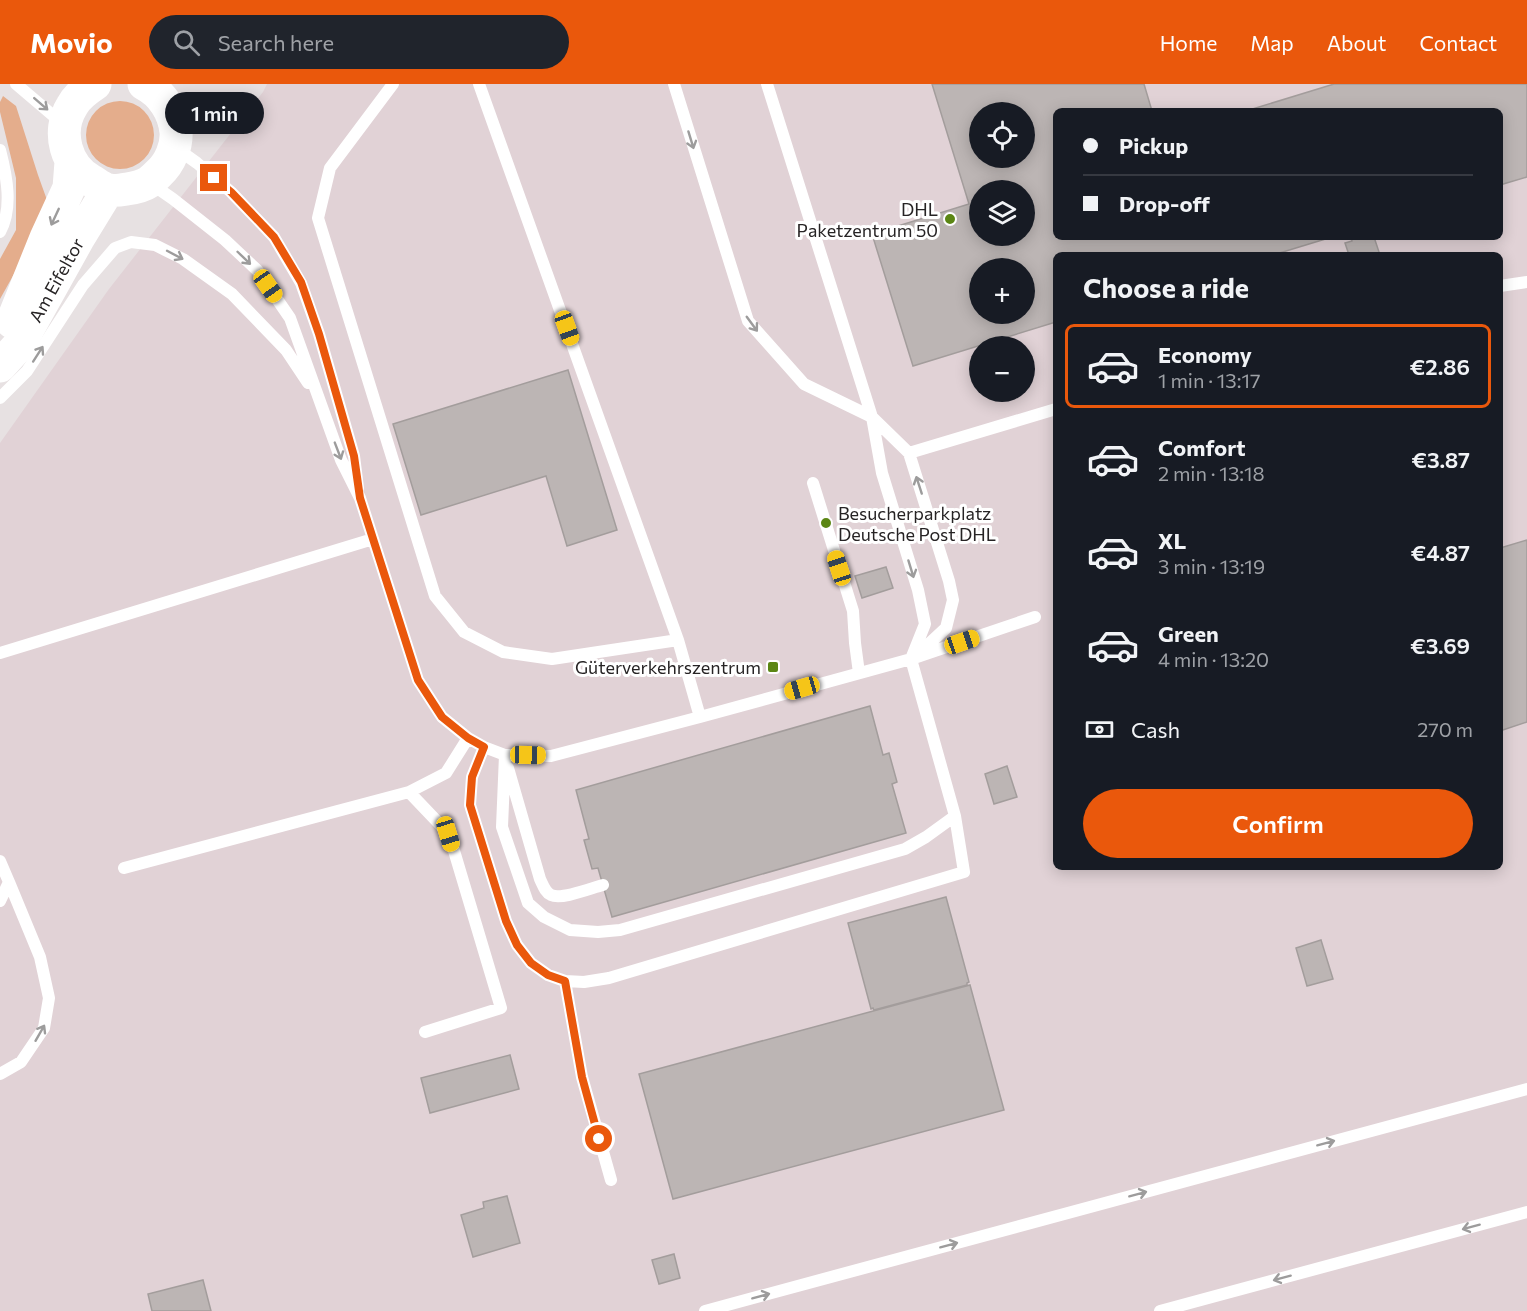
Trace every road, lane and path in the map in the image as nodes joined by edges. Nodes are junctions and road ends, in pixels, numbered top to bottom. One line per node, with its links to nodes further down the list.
1 (16, 84): 8 (lane, one-way to 8)
2 (393, 84): 28 (lane)
3 (479, 84): 28 (lane)
4 (674, 84): 22 (lane, one-way to 22)
5 (767, 84): 22 (lane)
6 (149, 85): 9 (main road)
7 (83, 86): 8 (main road)
8 (64, 125): 11 (main road, Am Eifeltor)
9 (175, 147): 12 (main road); 25 (lane)
10 (0, 150): 14 (lane)
11 (71, 162): 13 (main road); 17 (main road, Am Eifeltor, one-way to 17)
12 (148, 182): 13 (main road); 20 (lane, one-way to 20)
13 (108, 190): 18 (main road, Am Eifeltor)
14 (0, 232)
15 (1527, 282): 16 (lane)
16 (1503, 286)
17 (0, 351)
18 (0, 366)
19 (0, 398): 20 (lane, one-way to 20)
20 (320, 402): 25 (lane, one-way to 25)
21 (1053, 410): 23 (lane)
22 (872, 417): 23 (lane); 30 (lane, one-way to 30)
23 (909, 453): 30 (lane, one-way to 23)
24 (813, 483): 31 (lane)
25 (360, 498): 26 (lane)
26 (373, 539): 29 (lane); 33 (lane)
27 (1035, 617): 30 (lane)
28 (678, 639): 32 (lane)
29 (0, 653)
30 (911, 659): 31 (lane); 37 (lane)
31 (859, 674): 32 (lane)
32 (700, 717): 35 (lane)
33 (468, 738): 34 (lane); 36 (lane)
34 (484, 747): 35 (lane); 43 (lane)
35 (505, 755): 37 (lane); 41 (lane)
36 (409, 792): 39 (lane); 44 (lane)
37 (955, 816): 43 (lane)
38 (0, 861): 40 (lane)
39 (124, 868)
40 (9, 882): 42 (lane); 45 (lane, one-way to 40)
41 (603, 885)
42 (0, 901)
43 (565, 981): 47 (lane)
44 (425, 1032)
45 (0, 1074)
46 (1527, 1089): 49 (lane, one-way to 46)
47 (611, 1180)
48 (1527, 1212): 50 (lane, one-way to 50)
49 (705, 1311)
50 (1160, 1311)

